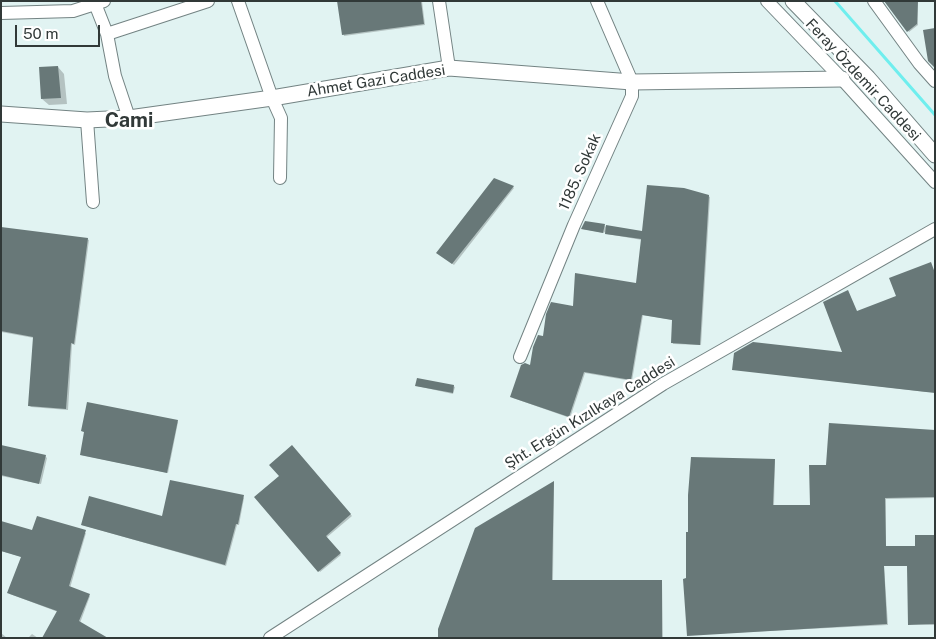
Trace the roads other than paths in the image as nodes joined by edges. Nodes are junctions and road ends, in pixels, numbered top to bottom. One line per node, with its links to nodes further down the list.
1 (208, 1): 10 (street)
2 (238, 1): 15 (street)
3 (439, 1): 11 (street)
4 (597, 1): 14 (street)
5 (767, 1): 12 (street, Feray Özdemir Caddesi)
6 (793, 1): 19 (street)
7 (874, 1): 13 (street)
8 (98, 2): 9 (street); 10 (street)
9 (1, 13)
10 (107, 34): 17 (street)
11 (449, 68): 14 (street, Ahmet Gazi Caddesi); 15 (street, Ahmet Gazi Caddesi)
12 (842, 79): 14 (street, Ahmet Gazi Caddesi); 21 (street, Feray Özdemir Caddesi)
13 (935, 81)
14 (632, 82): 24 (street, 1185. Sokak)
15 (272, 98): 17 (street, Ahmet Gazi Caddesi); 20 (street)
16 (1, 114): 18 (street, Ahmet Gazi Caddesi)
17 (129, 118): 18 (street, Ahmet Gazi Caddesi)
18 (88, 120): 22 (street)
19 (935, 155)
20 (280, 178)
21 (935, 182)
22 (93, 202)
23 (935, 229): 25 (street, Şht. Ergün Kızılkaya Caddesi)
24 (520, 357)
25 (270, 638)

